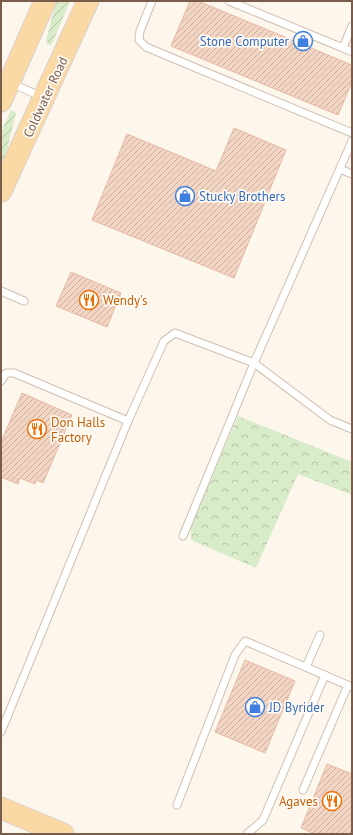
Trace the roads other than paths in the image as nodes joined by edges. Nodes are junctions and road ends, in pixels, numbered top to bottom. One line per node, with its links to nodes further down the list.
1 (45, 1): 8 (main road)
2 (88, 1): 9 (main road, Coldwater Road)
3 (152, 1): 10 (lane)
4 (229, 1): 6 (lane)
5 (352, 26): 6 (lane)
6 (343, 48): 7 (lane)
7 (352, 52)
8 (4, 86): 9 (lane)
9 (44, 98): 14 (main road, Coldwater Road)
10 (352, 133)
11 (352, 141): 12 (lane)
12 (340, 169): 13 (lane); 17 (lane)
13 (352, 174)
14 (1, 192)
15 (1, 291): 16 (lane)
16 (24, 301)
17 (254, 363): 19 (lane); 20 (lane); 21 (lane)
18 (1, 381): 19 (lane)
19 (128, 421): 26 (lane)
20 (352, 430)
21 (182, 536)
22 (320, 635): 23 (lane)
23 (306, 667): 24 (lane); 28 (lane)
24 (325, 676): 25 (lane); 31 (lane)
25 (351, 686): 27 (lane)
26 (1, 732)
27 (303, 790)
28 (177, 805)
29 (1, 808): 30 (main road)
30 (52, 832)
31 (247, 834)

